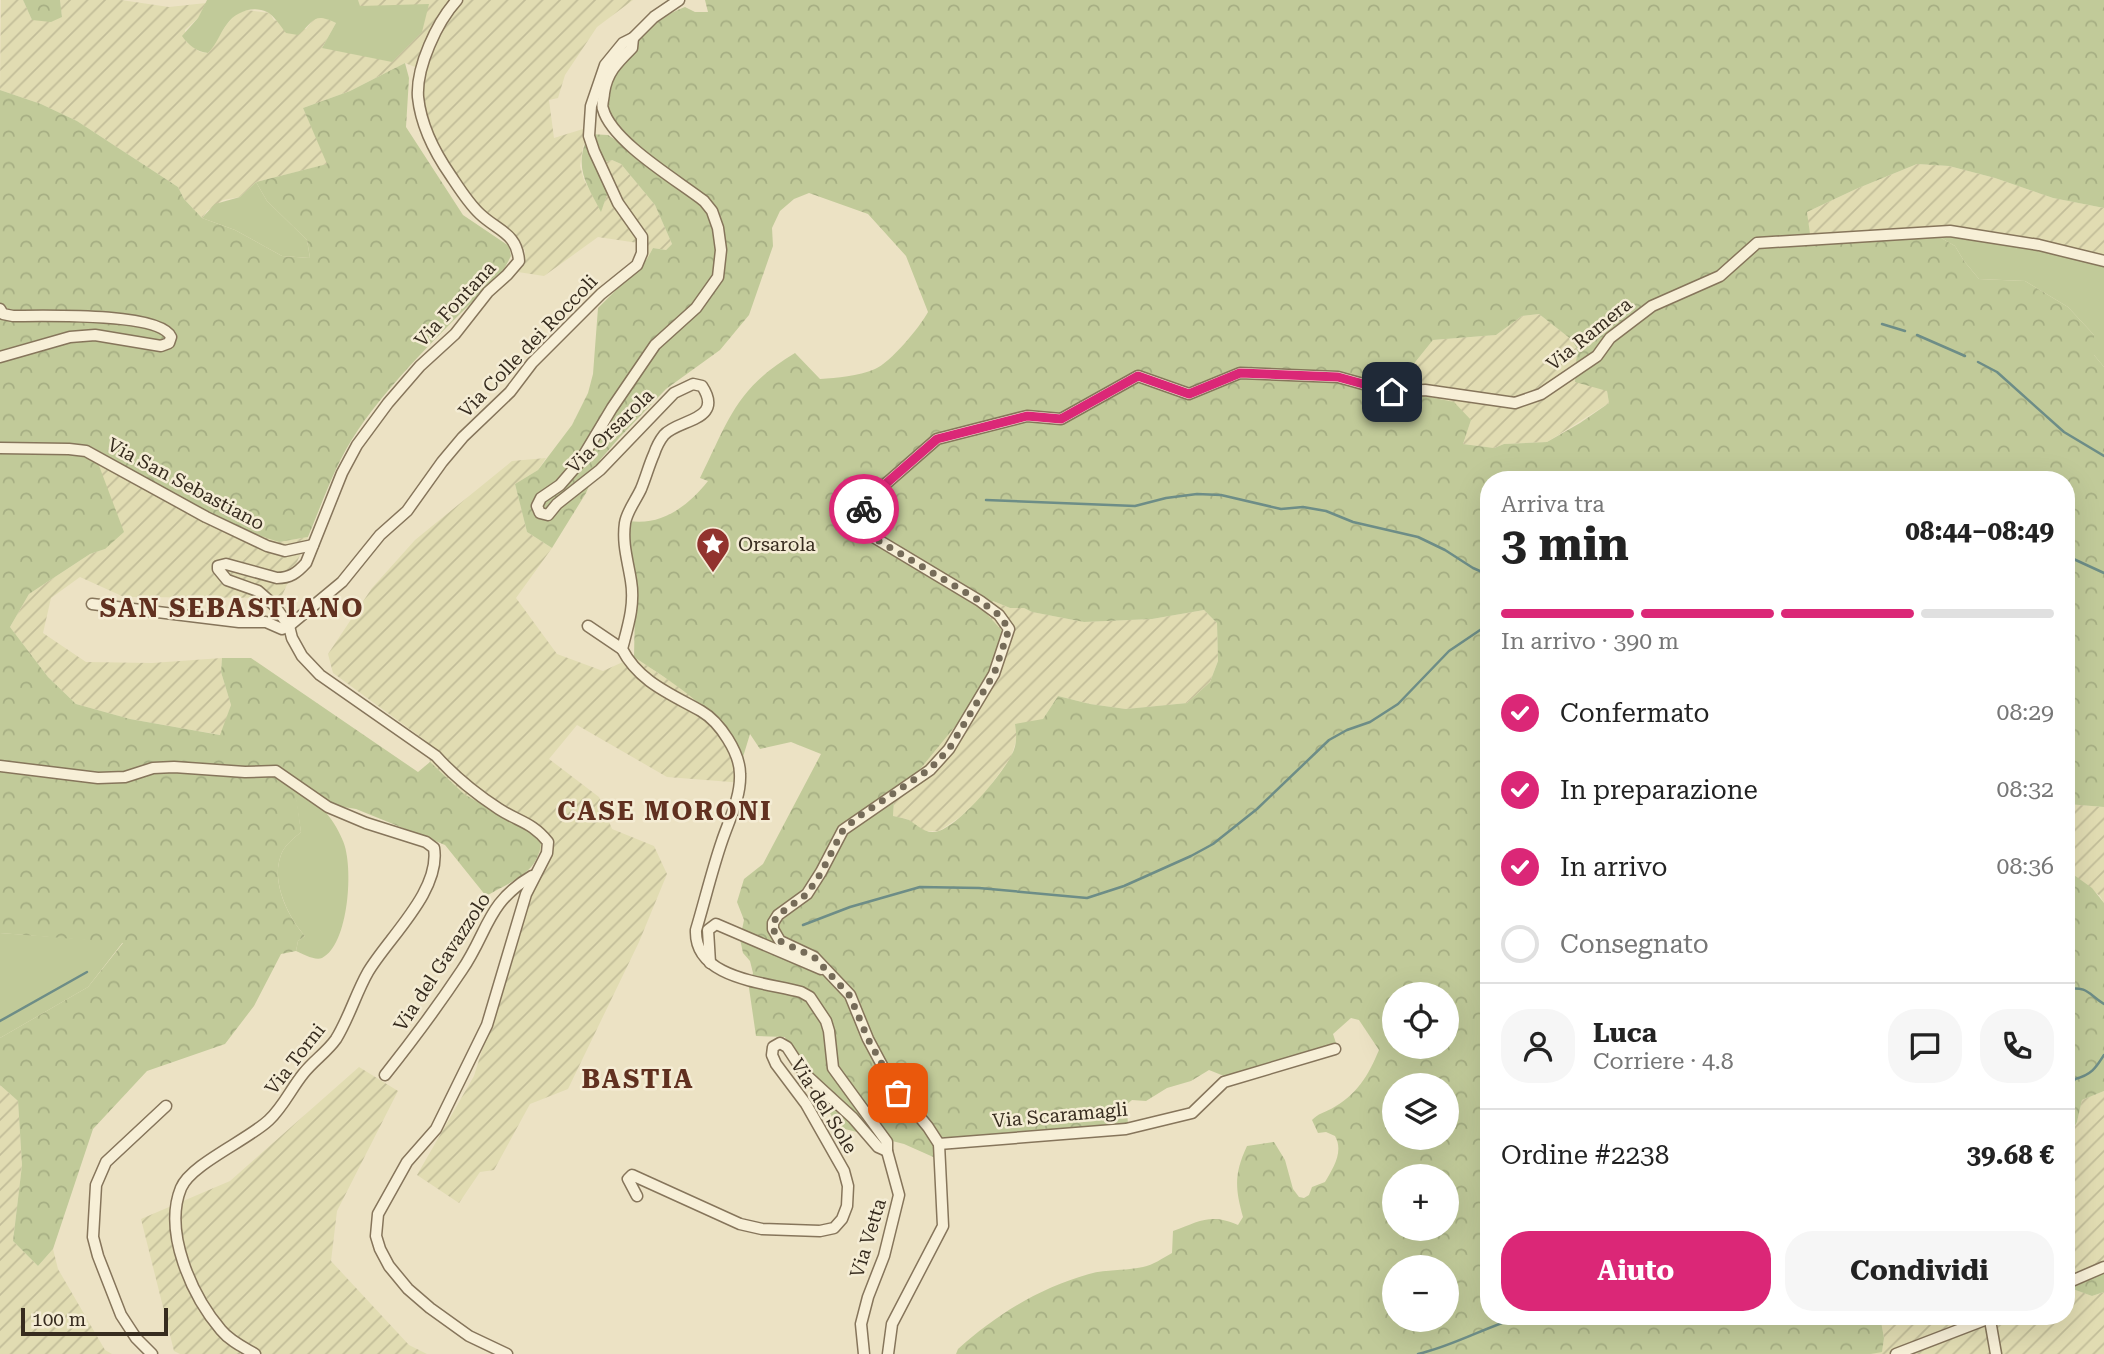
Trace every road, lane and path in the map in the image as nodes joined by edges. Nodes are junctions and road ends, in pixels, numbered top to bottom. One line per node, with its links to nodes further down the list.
1 (457, 0): 8 (street, Via Fontana)
2 (679, 0): 3 (street, Via Colle dei Roccoli)
3 (633, 38): 10 (street, Via Colle dei Roccoli); 12 (street, Via Orsarola)
4 (2104, 261): 16 (street, Via Ramera)
5 (0, 309): 6 (street)
6 (0, 357)
7 (0, 448): 8 (street, Via San Sebastiano)
8 (313, 545): 10 (street, Via Fontana)
9 (92, 604): 10 (street)
10 (289, 626): 14 (street)
11 (589, 626): 12 (street)
12 (622, 649): 15 (street)
13 (0, 766): 28 (street, Via Torni)
14 (535, 875): 18 (street, Via del Gavazzolo); 29 (street)
15 (710, 963): 16 (street); 21 (street, Via Vetta)
16 (825, 969): 20 (street)
17 (1335, 1049): 20 (street, Via Scaramagli)
18 (385, 1075)
19 (166, 1106): 27 (street)
20 (939, 1144): 31 (street)
21 (887, 1151): 22 (street, Via del Sole); 30 (street, Via Vetta)
22 (637, 1196)
23 (2104, 1267): 24 (street)
24 (2075, 1280)
25 (1971, 1325): 32 (street)
26 (1994, 1325): 33 (street)
27 (152, 1354)
28 (255, 1354)
29 (507, 1354)
30 (864, 1354)
31 (888, 1354)
32 (1896, 1354)
33 (1996, 1354)

